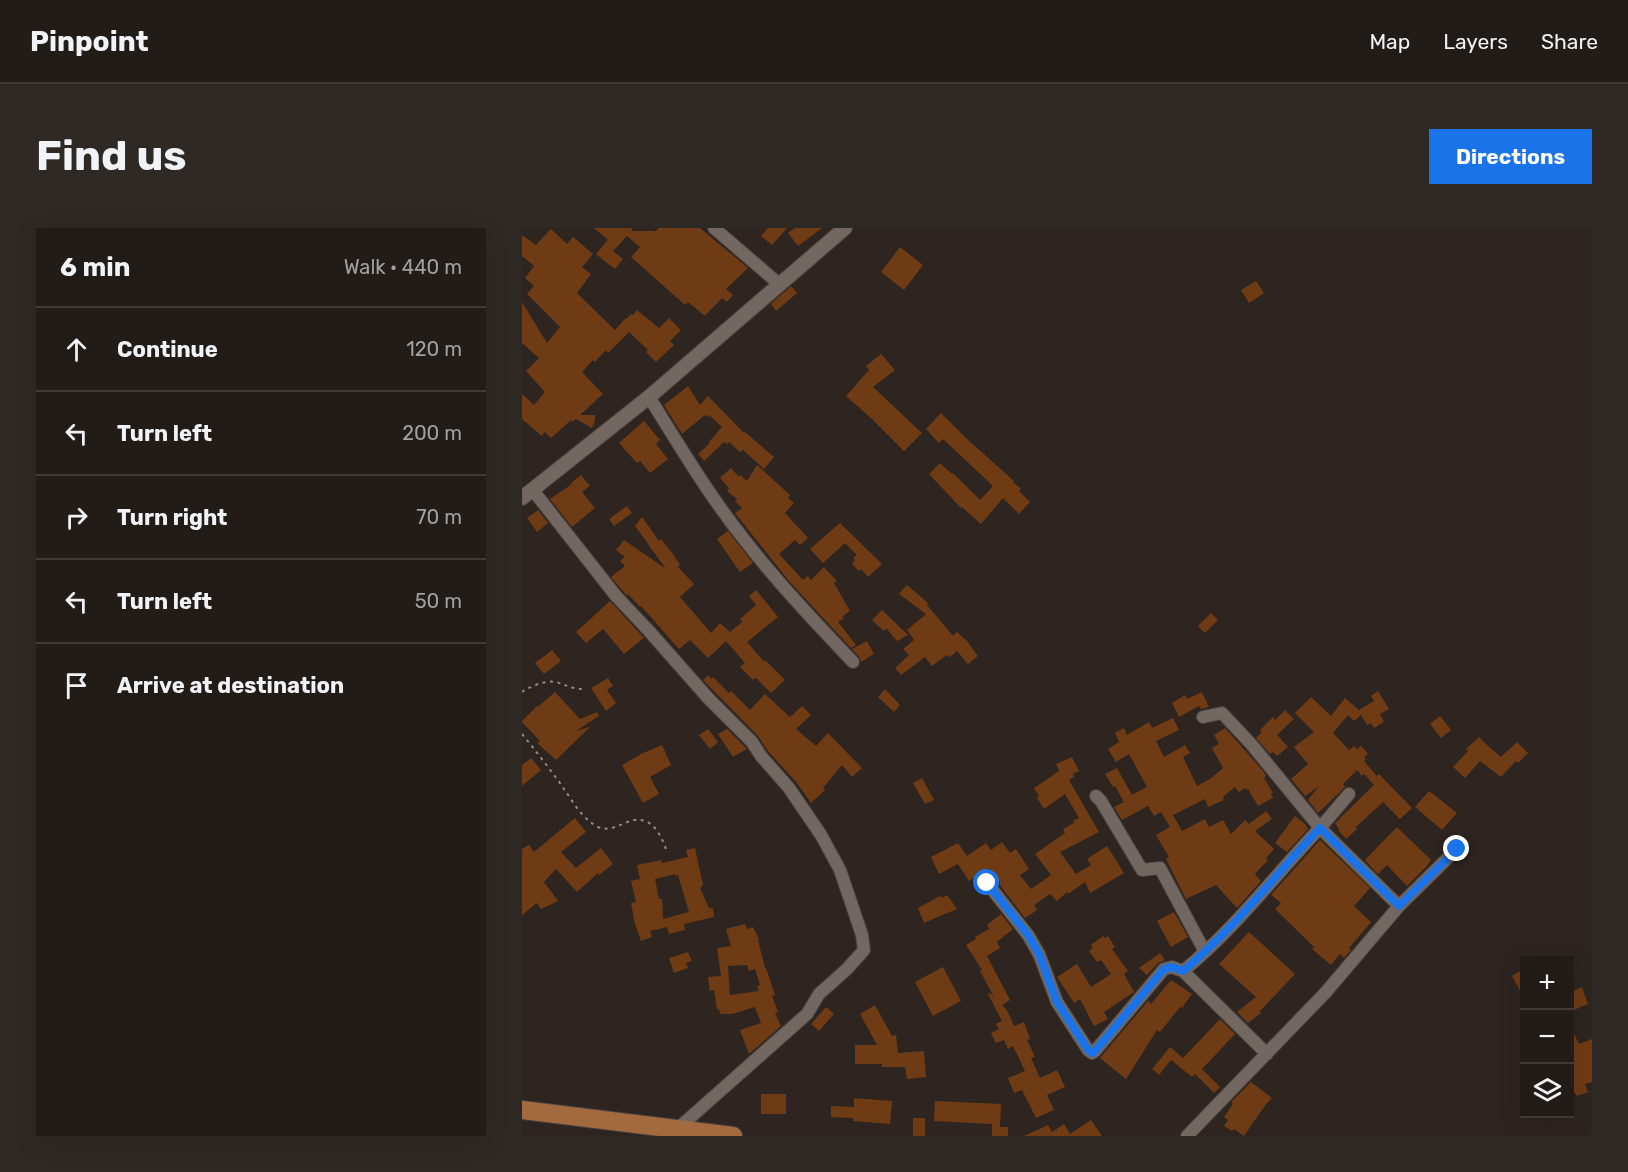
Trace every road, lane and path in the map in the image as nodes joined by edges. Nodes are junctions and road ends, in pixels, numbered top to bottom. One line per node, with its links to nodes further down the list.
1 (714, 228): 3 (street)
2 (845, 228): 3 (street)
3 (779, 284): 4 (street)
4 (649, 397): 5 (street); 6 (street)
5 (527, 494): 22 (street)
6 (853, 662)
7 (585, 689): 8 (path)
8 (522, 692)
9 (1203, 717): 13 (street)
10 (522, 734): 15 (path)
11 (1349, 794): 13 (street)
12 (1096, 795): 18 (street)
13 (1320, 828): 17 (street); 18 (street)
14 (1457, 849): 17 (street)
15 (667, 852)
16 (987, 883): 19 (street)
17 (1399, 906): 20 (street)
18 (1204, 952): 19 (street)
19 (1183, 971): 20 (street)
20 (1267, 1054): 24 (street)
21 (522, 1110): 22 (main road)
22 (673, 1132): 23 (main road)
23 (733, 1136)
24 (1187, 1136)

